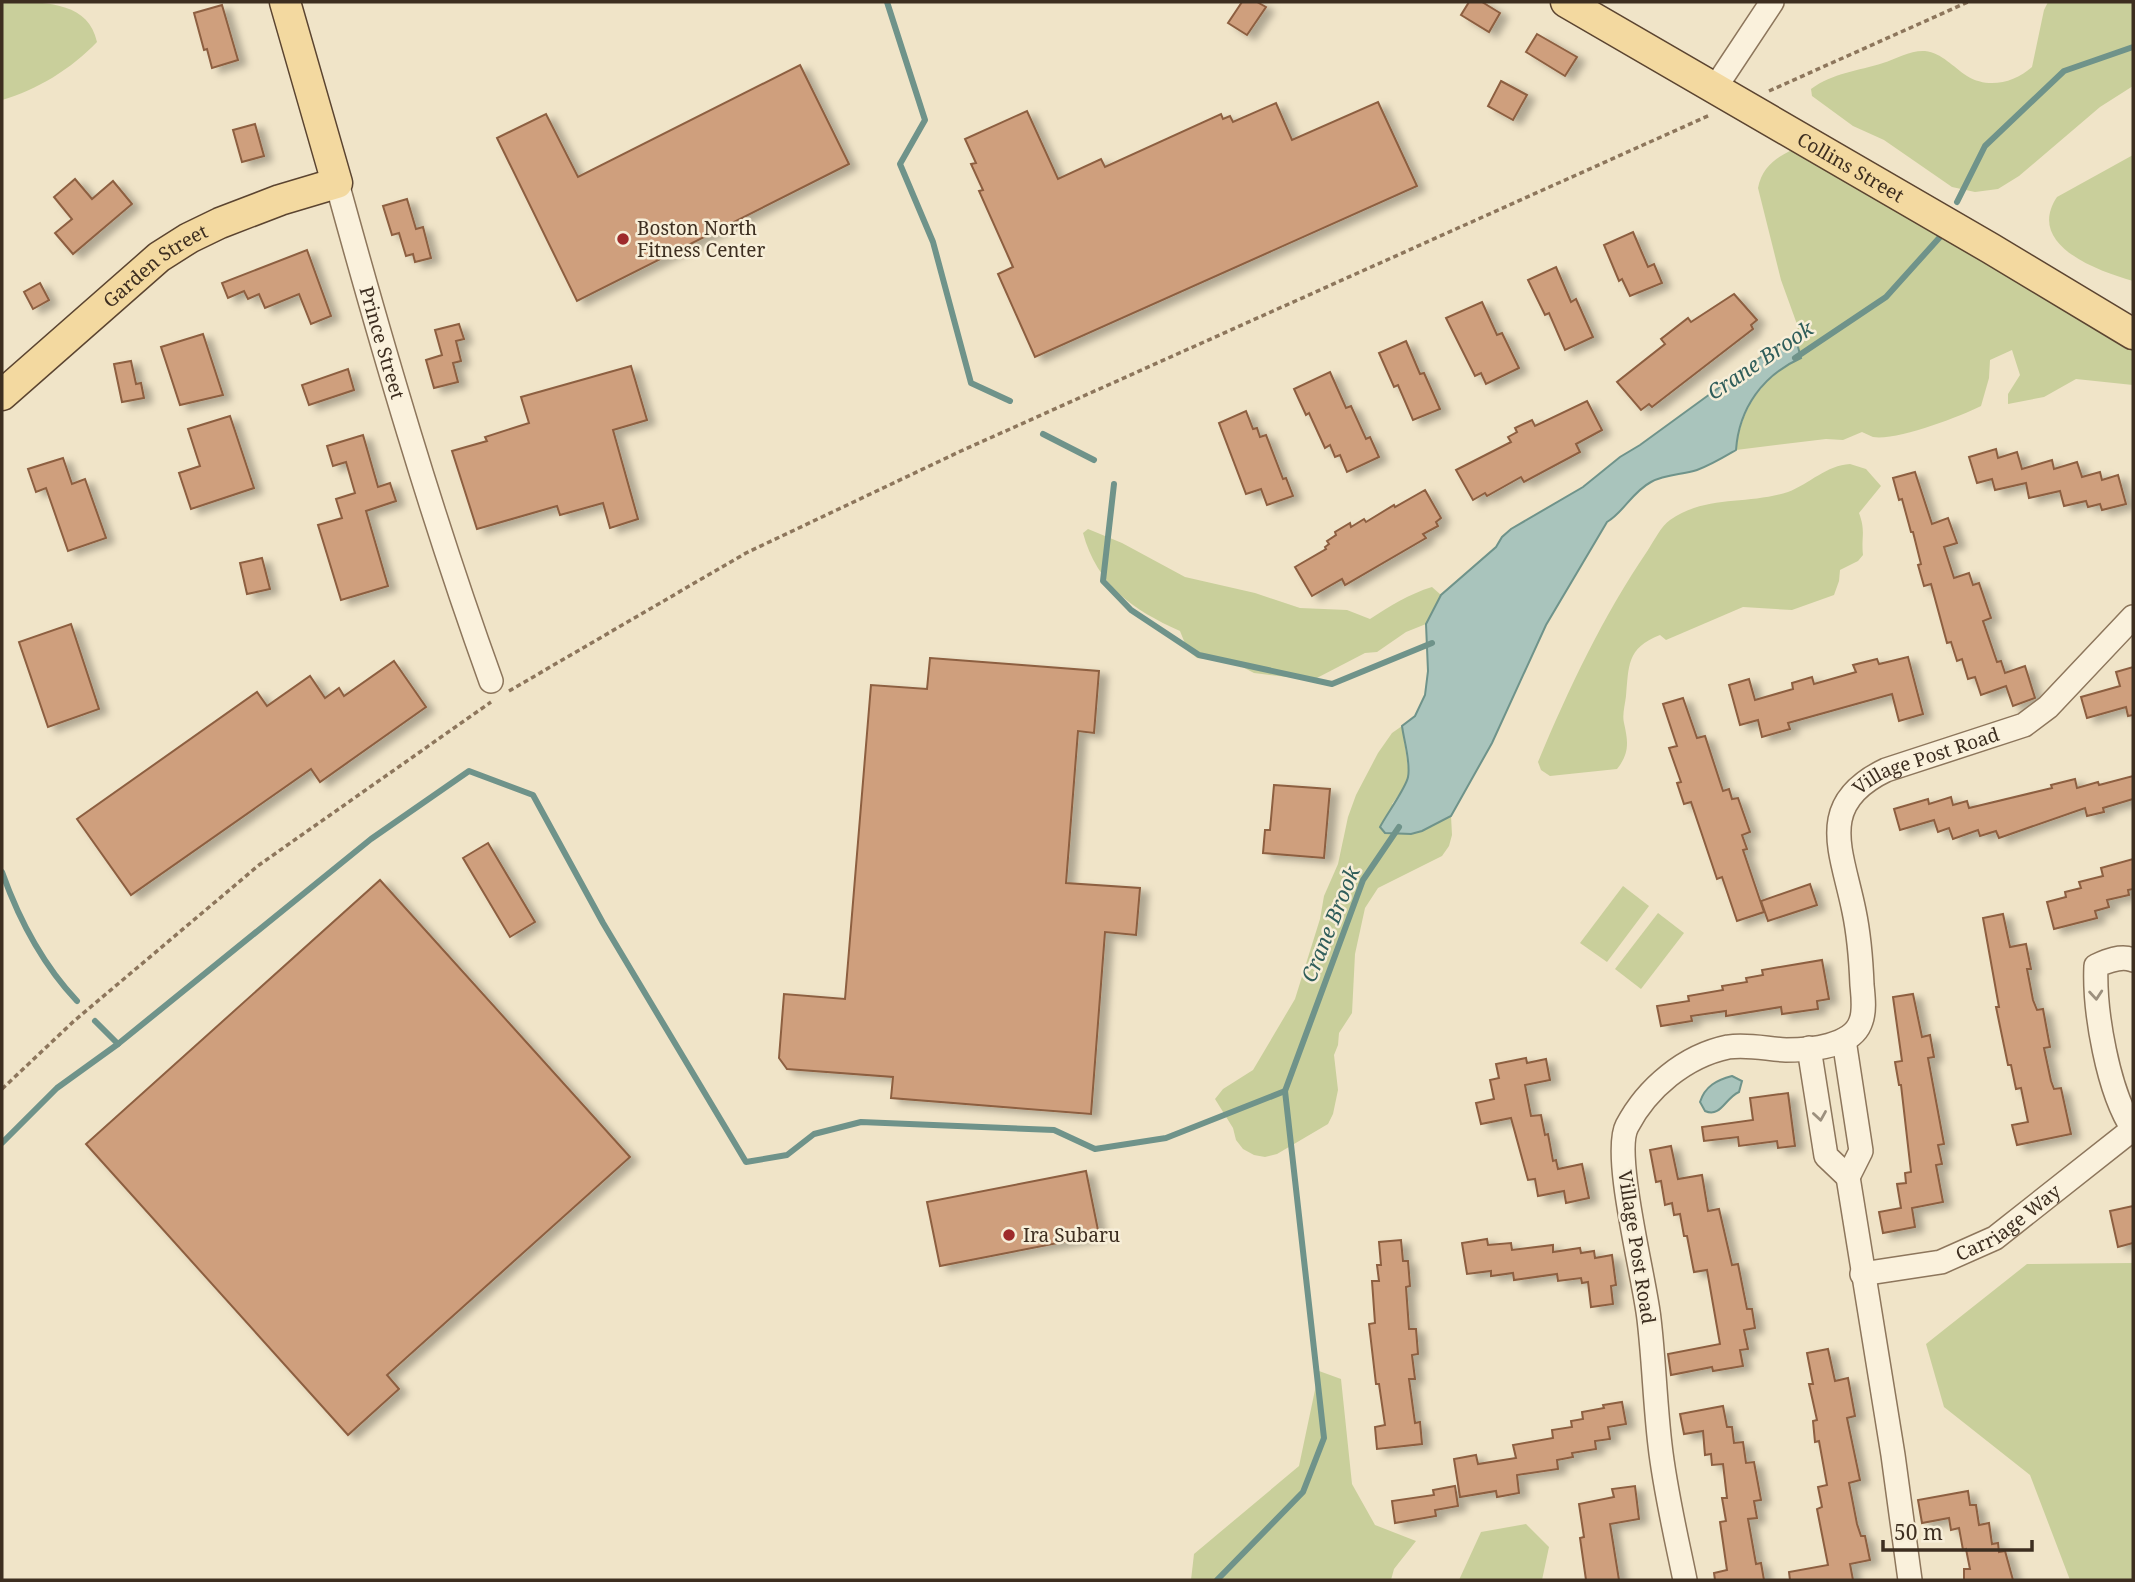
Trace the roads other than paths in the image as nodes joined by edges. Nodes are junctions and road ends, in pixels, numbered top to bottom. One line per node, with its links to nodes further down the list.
1 (285, 2): 5 (main road, Prince Street)
2 (1566, 2): 4 (main road, Collins Street)
3 (1772, 2): 4 (street)
4 (1715, 88): 6 (main road, Collins Street)
5 (337, 183): 7 (main road, Garden Street); 9 (street, Prince Street)
6 (2133, 334)
7 (2, 396)
8 (2133, 617): 11 (street, Village Post Road)
9 (500, 690)
10 (2133, 960): 13 (street, Carriage Way, one-way to 13)
11 (1844, 1040): 12 (street, Village Post Road); 14 (street)
12 (1809, 1048): 14 (street, one-way to 14); 16 (street, Village Post Road)
13 (2133, 1129): 15 (street, Carriage Way)
14 (1848, 1177): 15 (street)
15 (1862, 1274): 17 (street)
16 (1685, 1580)
17 (1910, 1580)

